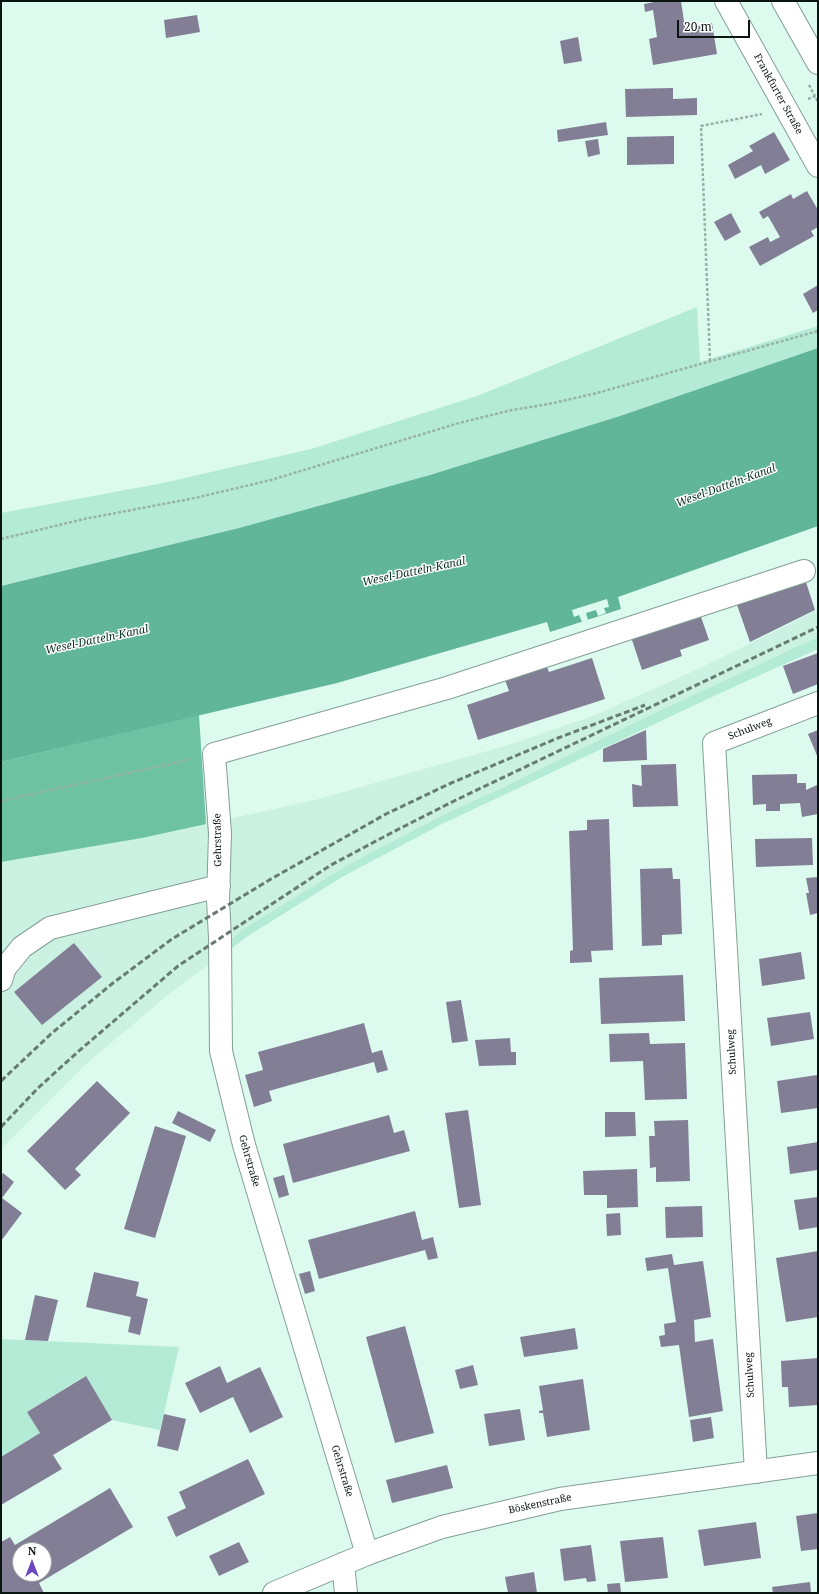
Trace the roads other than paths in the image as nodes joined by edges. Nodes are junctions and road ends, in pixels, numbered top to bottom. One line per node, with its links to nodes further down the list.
1 (726, 1): 4 (street, Frankfurter Straße)
2 (783, 1): 3 (street)
3 (818, 63)
4 (818, 166)
5 (804, 571): 7 (street, Gehrstraße)
6 (818, 703): 10 (street, Schulweg)
7 (219, 886): 8 (street); 11 (street, Gehrstraße)
8 (1, 980)
9 (818, 1463): 10 (street, Böskenstraße)
10 (756, 1472): 11 (street, Böskenstraße)
11 (367, 1554): 12 (street, Böskenstraße)
12 (343, 1564): 13 (street, Böskenstraße); 14 (street)
13 (274, 1593)
14 (346, 1593)

